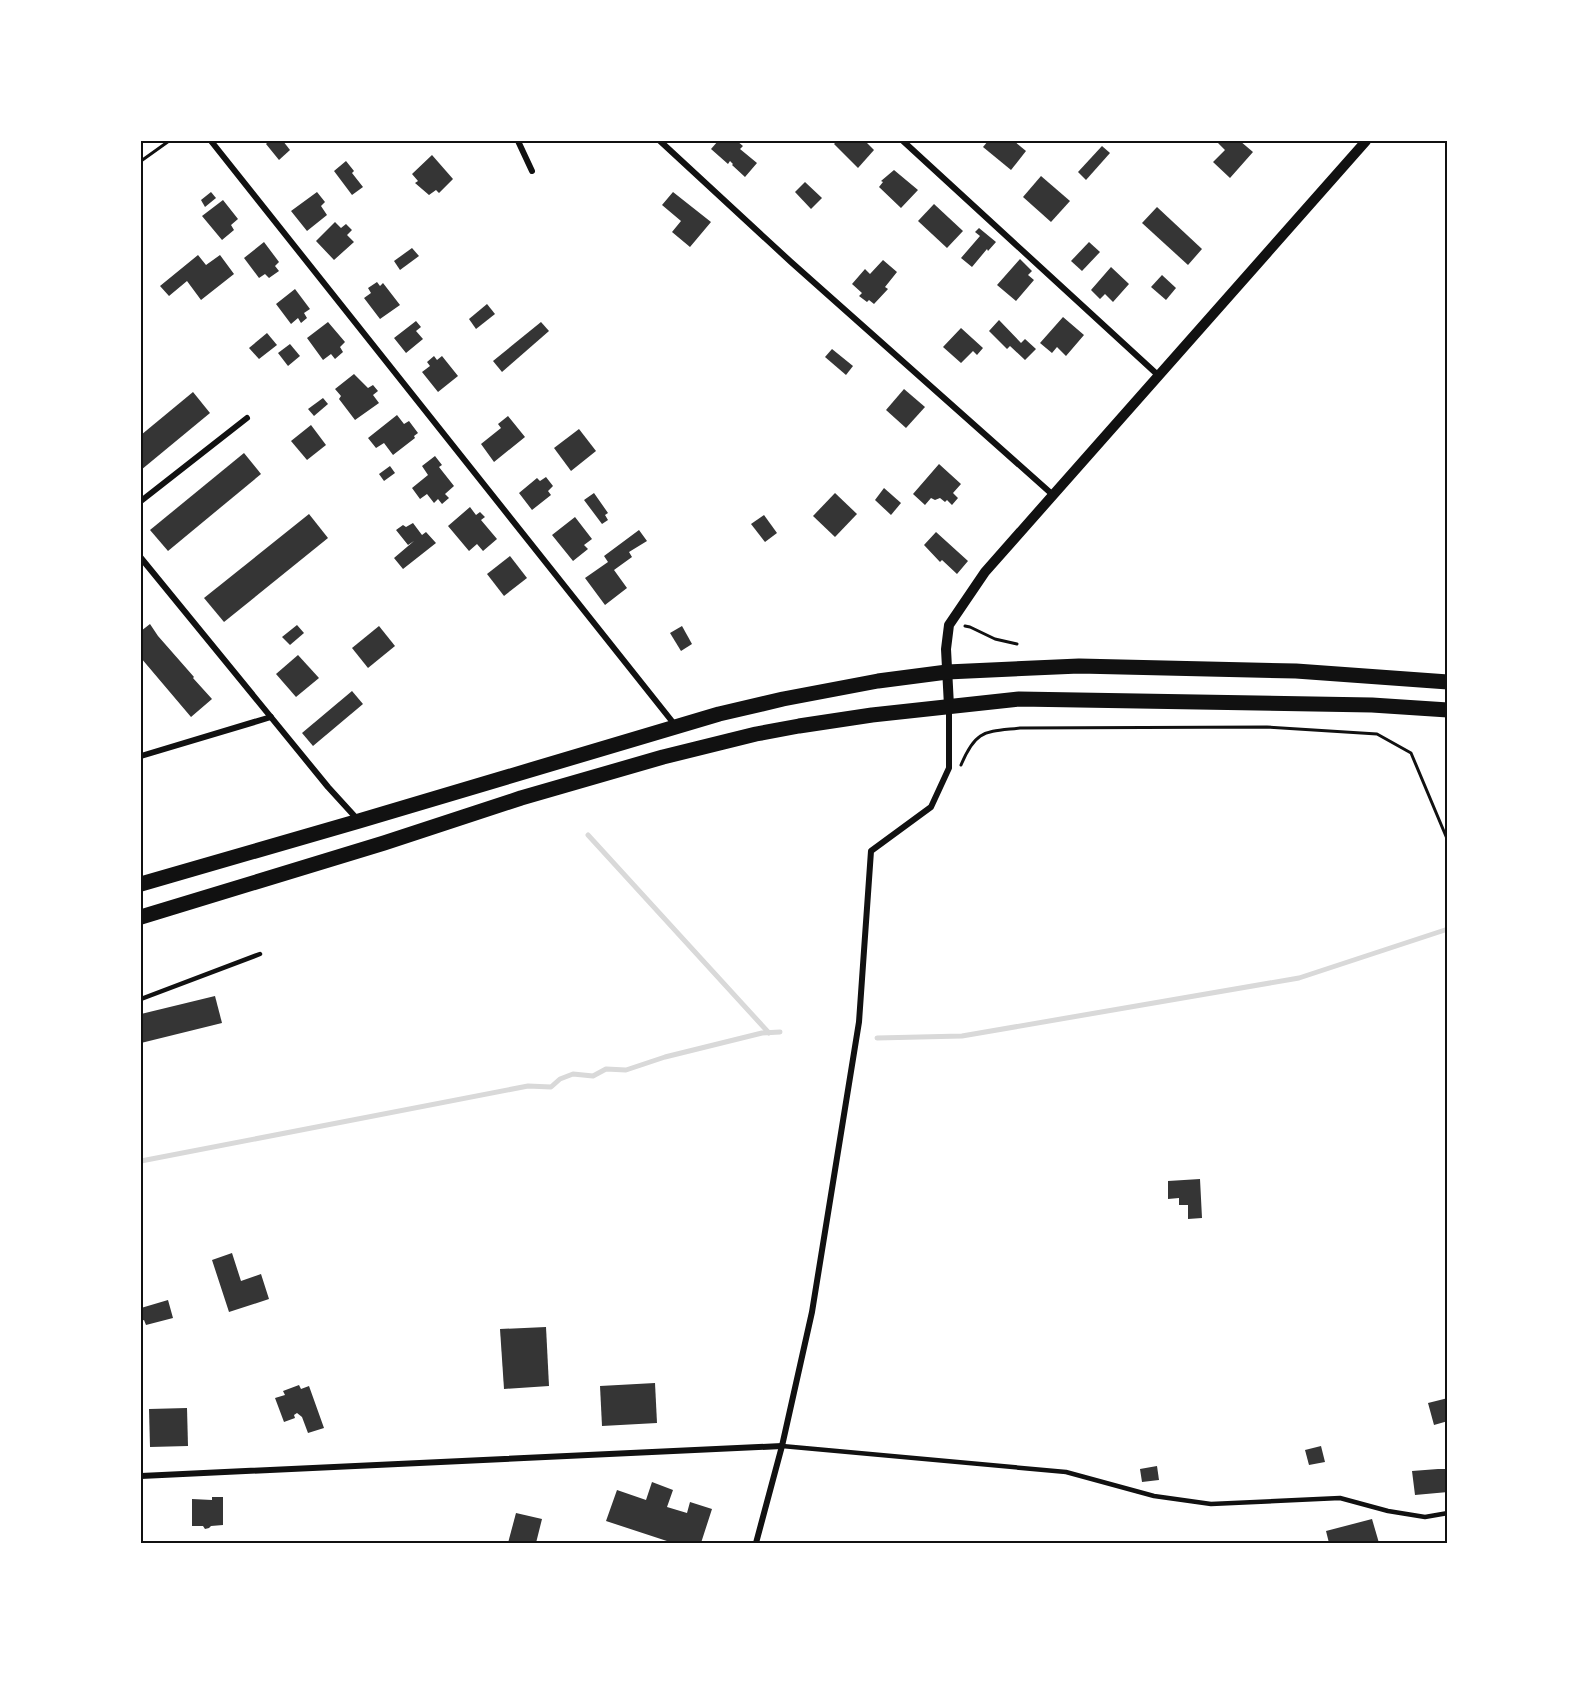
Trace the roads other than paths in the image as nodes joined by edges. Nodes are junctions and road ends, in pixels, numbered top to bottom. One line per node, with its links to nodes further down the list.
1 (211, 141): 17 (street)
2 (518, 141): 6 (street)
3 (660, 141): 9 (street)
4 (903, 141): 7 (street)
5 (1366, 141): 7 (street)
6 (532, 171)
7 (1159, 376): 9 (street)
8 (247, 418): 10 (street)
9 (1053, 495): 12 (street)
10 (141, 501)
11 (141, 558): 16 (street)
12 (947, 672): 13 (main road); 14 (street); 17 (main road)
13 (1448, 682)
14 (949, 706): 15 (main road); 21 (main road); 24 (street)
15 (1448, 710)
16 (271, 717): 18 (street); 19 (street)
17 (668, 728): 19 (main road)
18 (141, 756)
19 (359, 821): 20 (main road)
20 (141, 884)
21 (141, 917)
22 (260, 954): 23 (lane)
23 (141, 999)
24 (782, 1446): 25 (street); 26 (lane); 27 (street)
25 (141, 1476)
26 (1448, 1513)
27 (756, 1543)

